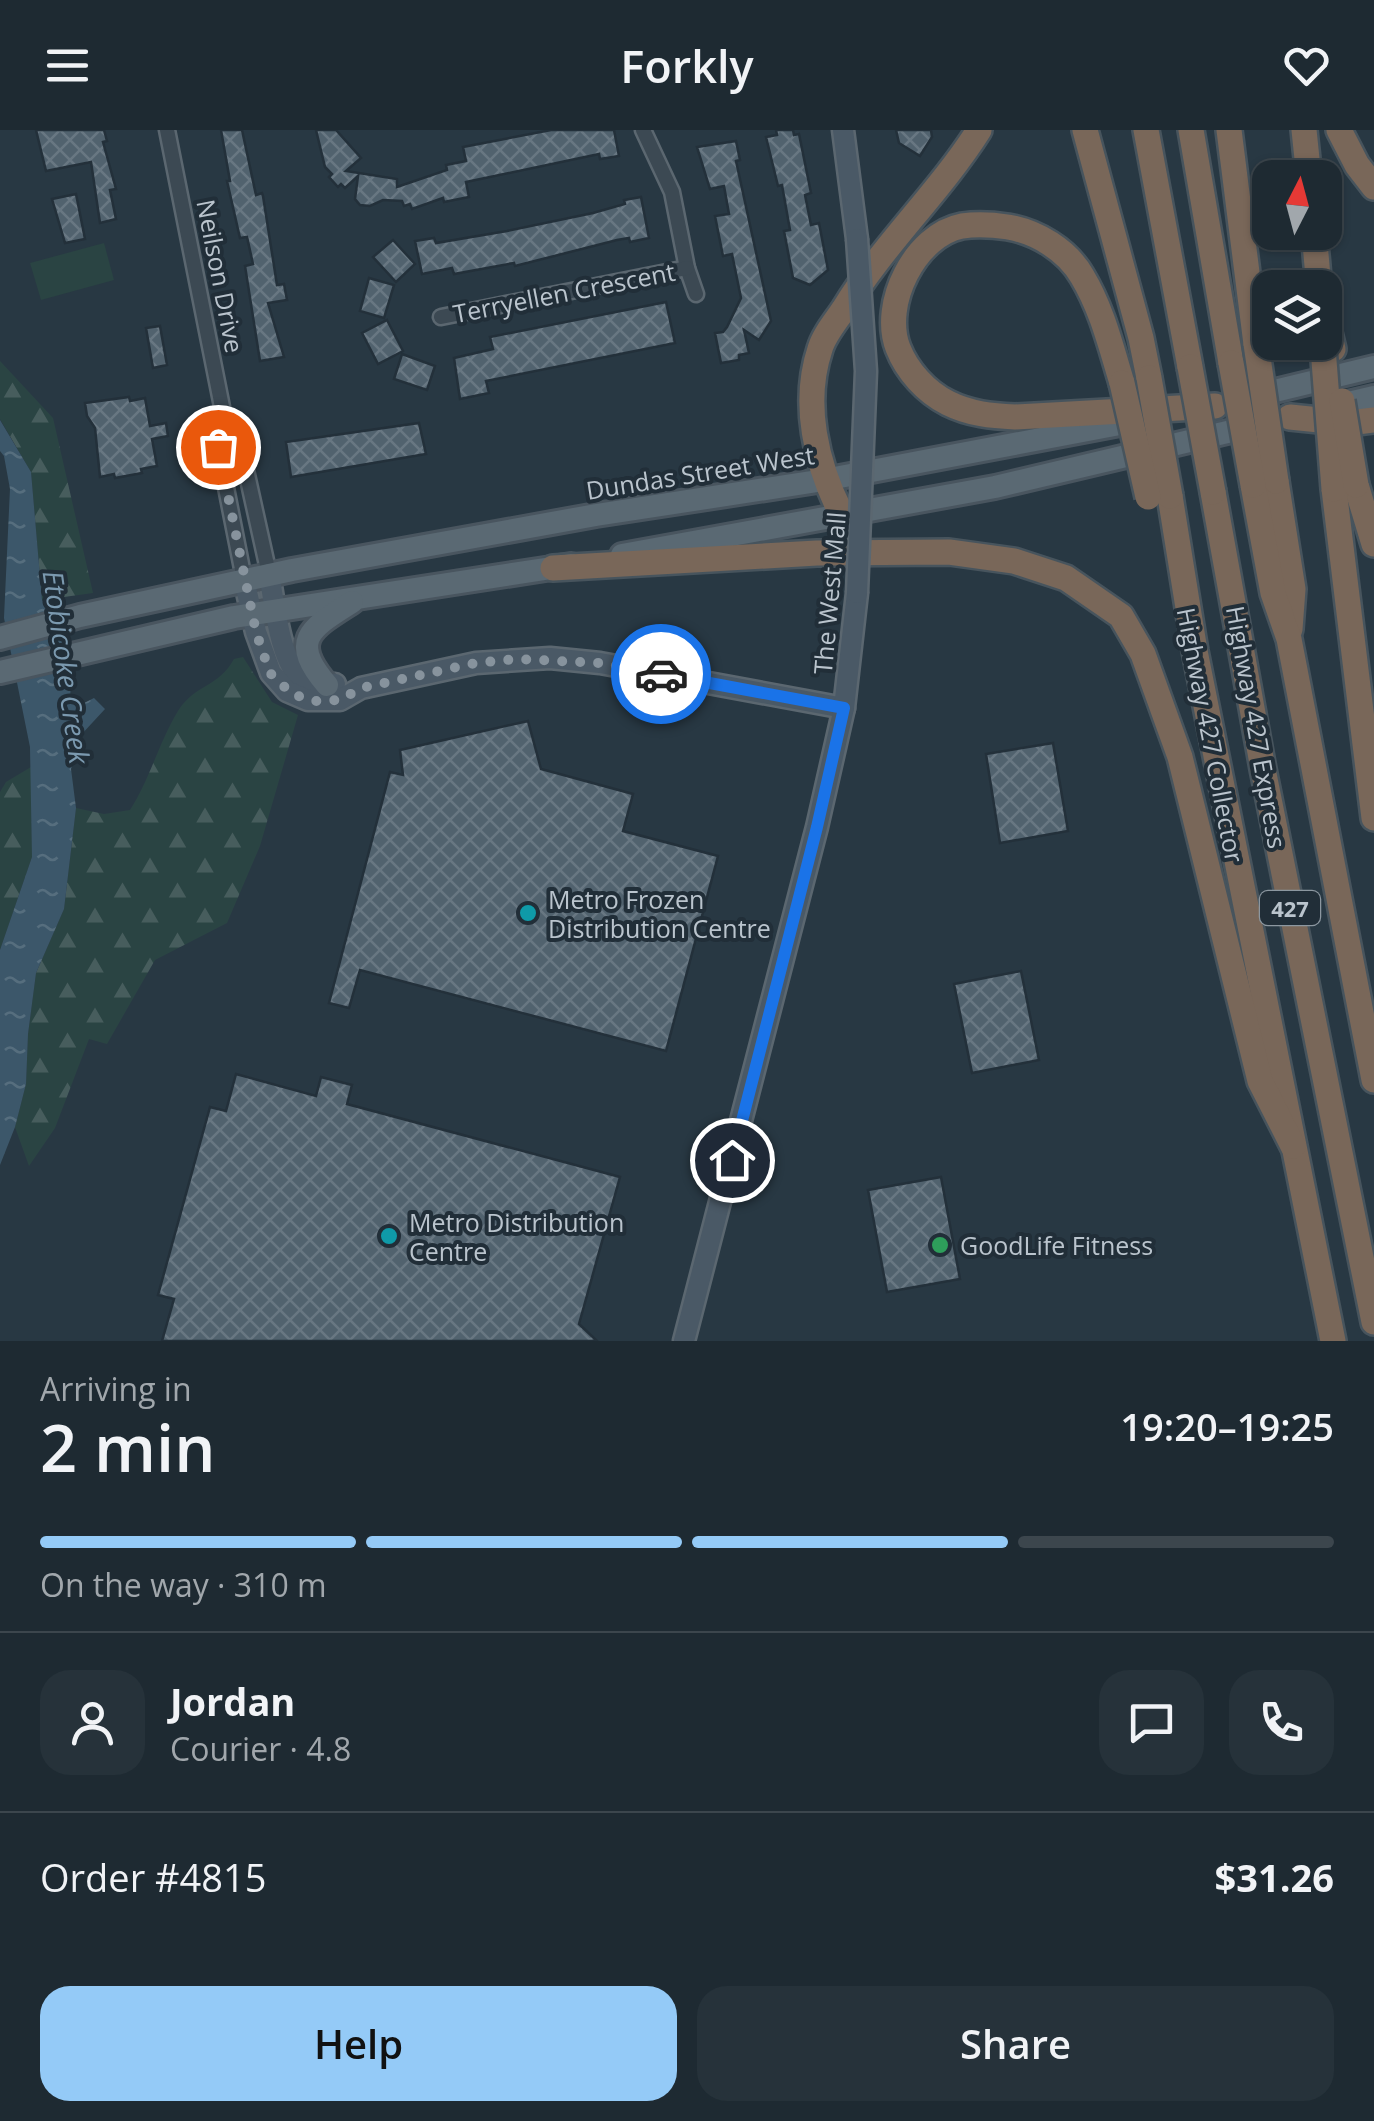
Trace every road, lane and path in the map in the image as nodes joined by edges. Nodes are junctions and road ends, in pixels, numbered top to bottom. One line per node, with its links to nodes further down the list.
1 (167, 130): 24 (street, Neilson Drive)
2 (644, 130): 14 (street)
3 (843, 130): 41 (main road, The West Mall, bridge)
4 (979, 130): 25 (highway)
5 (1086, 130): 17 (highway, Highway 427 Collector / 427)
6 (1098, 130): 17 (highway)
7 (1146, 130): 45 (highway, Highway 427 Express / 427, bridge)
8 (1190, 130): 26 (highway, Highway 427 Express / 427, bridge)
9 (1229, 130): 26 (highway, bridge)
10 (1304, 130): 12 (highway)
11 (1339, 130): 13 (highway)
12 (1306, 160)
13 (1374, 187)
14 (687, 268): 15 (street); 16 (street, Terryellen Crescent)
15 (696, 294)
16 (442, 317)
17 (1141, 338): 28 (highway, Highway 427 Collector / 427, bridge)
18 (1328, 360): 27 (highway, bridge)
19 (1374, 367): 21 (main road, Dundas Street West)
20 (1374, 397): 22 (main road)
21 (1215, 406): 25 (main road, Dundas Street West); 28 (highway, bridge)
22 (1290, 417): 23 (highway); 29 (main road)
23 (1374, 420)
24 (227, 432): 32 (street, Neilson Drive); 33 (street, Neilson Drive)
25 (824, 480): 29 (highway); 32 (main road, Dundas Street West)
26 (1265, 483): 43 (highway, Highway 427 Express / 427)
27 (1344, 487): 30 (highway); 42 (highway)
28 (1159, 497): 44 (highway, Highway 427 Collector / 427)
29 (841, 513): 31 (main road)
30 (1374, 544)
31 (553, 568): 34 (main road); 44 (highway)
32 (269, 574): 33 (main road, Dundas Street West); 35 (main road, Neilson Drive)
33 (244, 580): 36 (main road, Neilson Drive); 37 (main road, Dundas Street West)
34 (359, 598): 35 (main road); 39 (main road)
35 (276, 610): 36 (main road); 39 (main road, Neilson Drive)
36 (251, 614): 38 (main road); 40 (main road, Neilson Drive)
37 (0, 638)
38 (0, 672)
39 (327, 684): 40 (main road)
40 (361, 688): 41 (main road)
41 (844, 708): 46 (main road, The West Mall)
42 (1374, 818)
43 (1374, 1080)
44 (1293, 1146): 47 (highway, Highway 427 Collector / 427)
45 (1374, 1322)
46 (684, 1341)
47 (1333, 1341)

